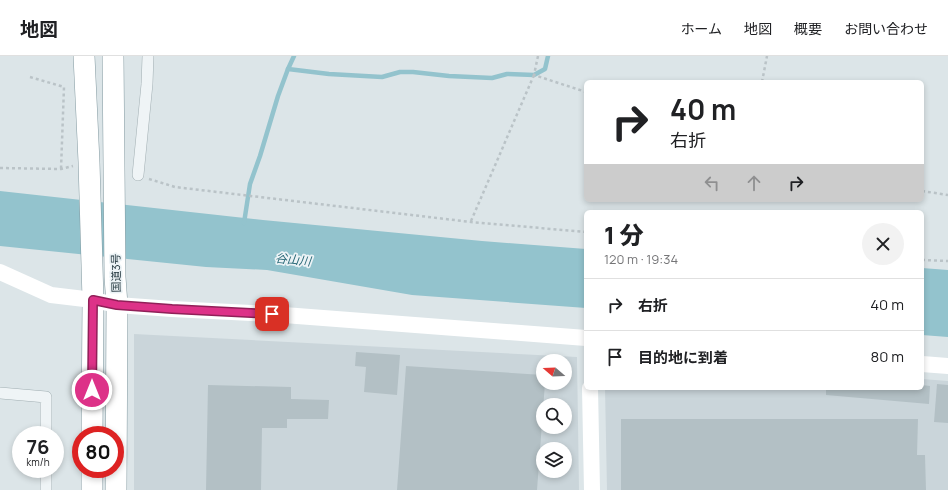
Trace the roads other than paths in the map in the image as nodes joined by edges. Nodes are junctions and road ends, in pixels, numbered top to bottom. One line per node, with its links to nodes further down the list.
1 (84, 56): 6 (highway)
2 (113, 56): 7 (highway, 国道3号)
3 (148, 56): 4 (street)
4 (138, 175)
5 (0, 272): 6 (street)
6 (93, 300): 7 (street); 14 (highway)
7 (117, 305): 8 (street); 19 (highway, 国道3号)
8 (584, 338)
9 (924, 364): 10 (street)
10 (948, 366)
11 (590, 390): 20 (street)
12 (0, 392): 13 (street)
13 (46, 426)
14 (92, 426)
15 (46, 478): 17 (street)
16 (92, 478): 18 (highway)
17 (46, 490)
18 (92, 490)
19 (116, 490)
20 (592, 490)

